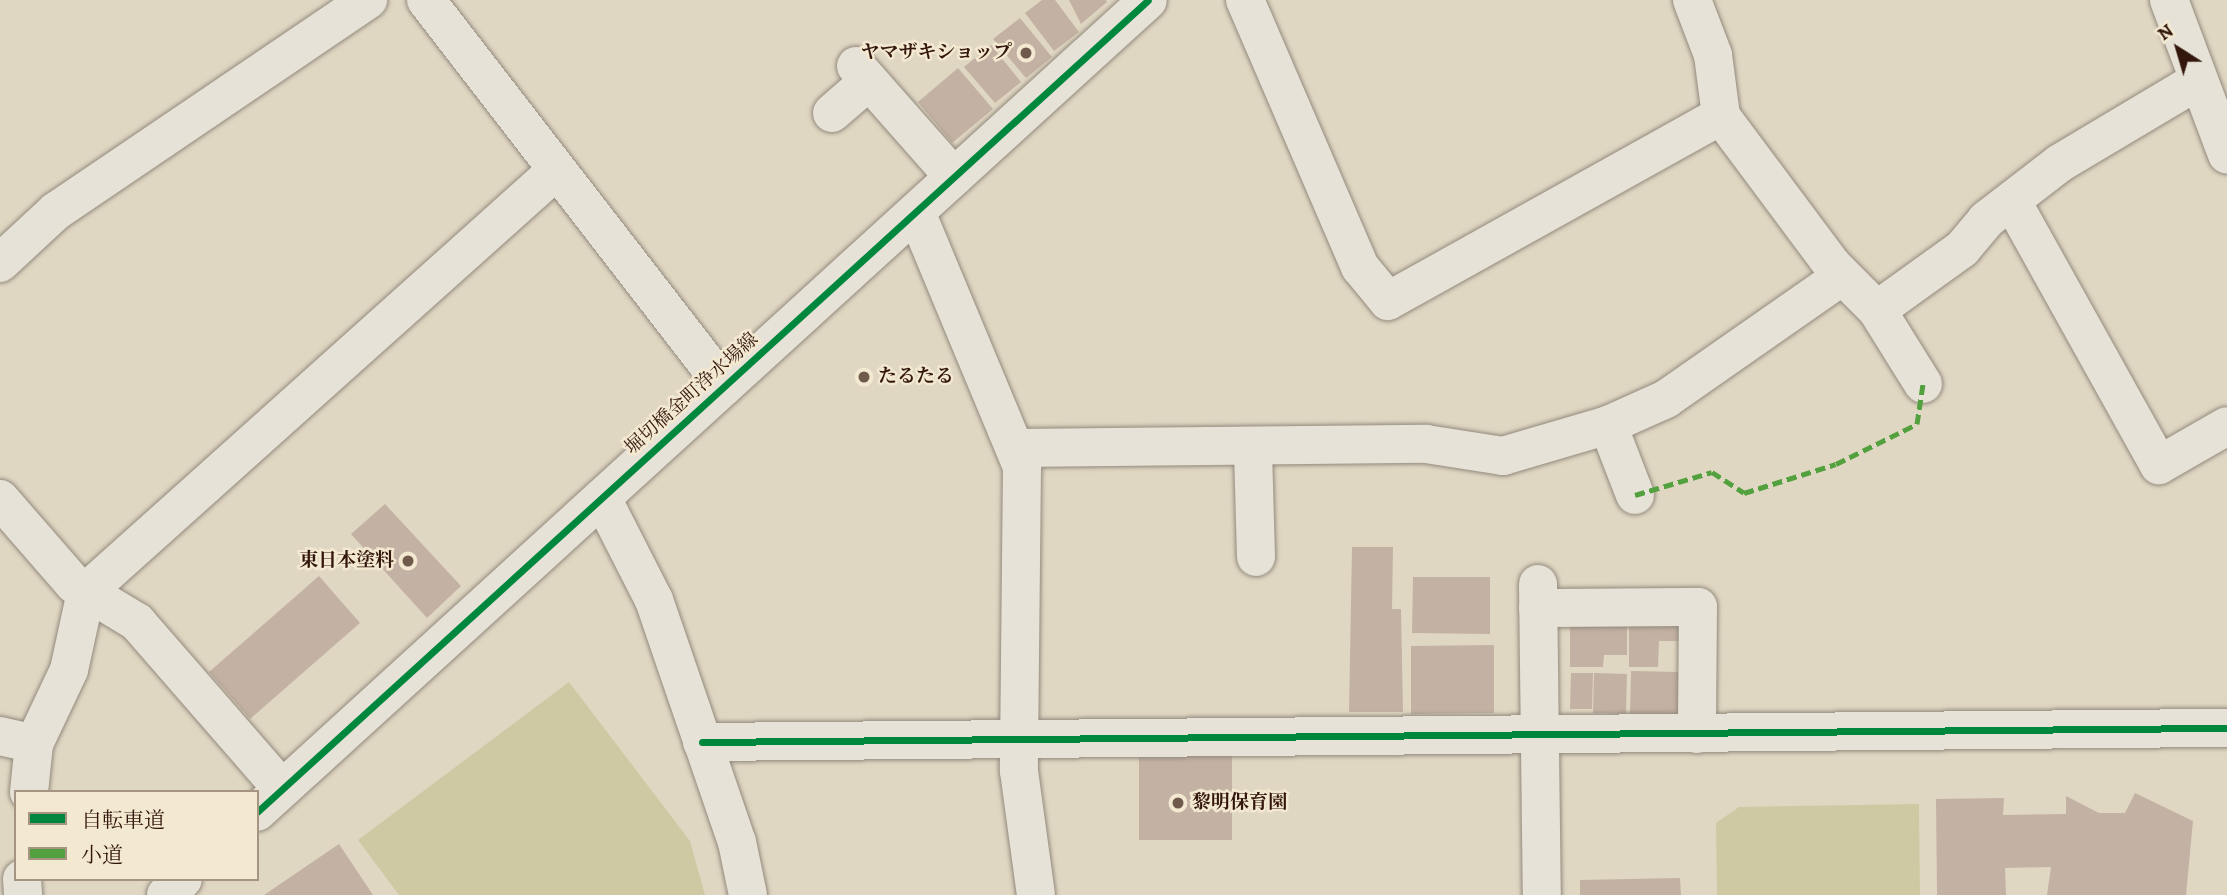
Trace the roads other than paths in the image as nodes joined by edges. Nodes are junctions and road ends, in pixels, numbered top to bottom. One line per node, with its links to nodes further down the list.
1 (368, 0): 15 (street)
2 (426, 0): 11 (street)
3 (1148, 0): 12 (street, 堀切橋金町浄水場線)
4 (1245, 0): 9 (street)
5 (1692, 0): 9 (street)
6 (2169, 0): 7 (street)
7 (2209, 89): 10 (street); 13 (street)
8 (832, 113): 12 (street)
9 (1721, 116): 16 (street)
10 (2227, 154)
11 (557, 170): 19 (street); 28 (street)
12 (954, 177): 14 (street, 堀切橋金町浄水場線)
13 (2013, 203): 17 (street); 21 (street)
14 (916, 212): 19 (street, 堀切橋金町浄水場線); 22 (street)
15 (0, 263)
16 (1842, 276): 17 (street); 20 (street)
17 (1877, 310): 18 (street)
18 (1923, 384)
19 (724, 386): 25 (street, 堀切橋金町浄水場線)
20 (1608, 425): 23 (street); 24 (street)
21 (2227, 426)
22 (1015, 448): 23 (street); 33 (street)
23 (1253, 450): 27 (street)
24 (1635, 495)
25 (602, 498): 34 (street); 36 (street, 堀切橋金町浄水場線)
26 (0, 499): 28 (street)
27 (1256, 557)
28 (86, 592): 32 (street); 36 (street)
29 (2227, 728): 30 (street)
30 (1697, 734): 31 (street); 31 (street)
31 (1540, 736): 33 (street); 41 (street)
32 (17, 740): 35 (street)
33 (1019, 741): 34 (street); 40 (street)
34 (702, 742): 39 (street)
35 (29, 790)
36 (270, 800)
37 (181, 881): 38 (street)
38 (166, 895)
39 (748, 895)
40 (1036, 895)
41 (1542, 895)

